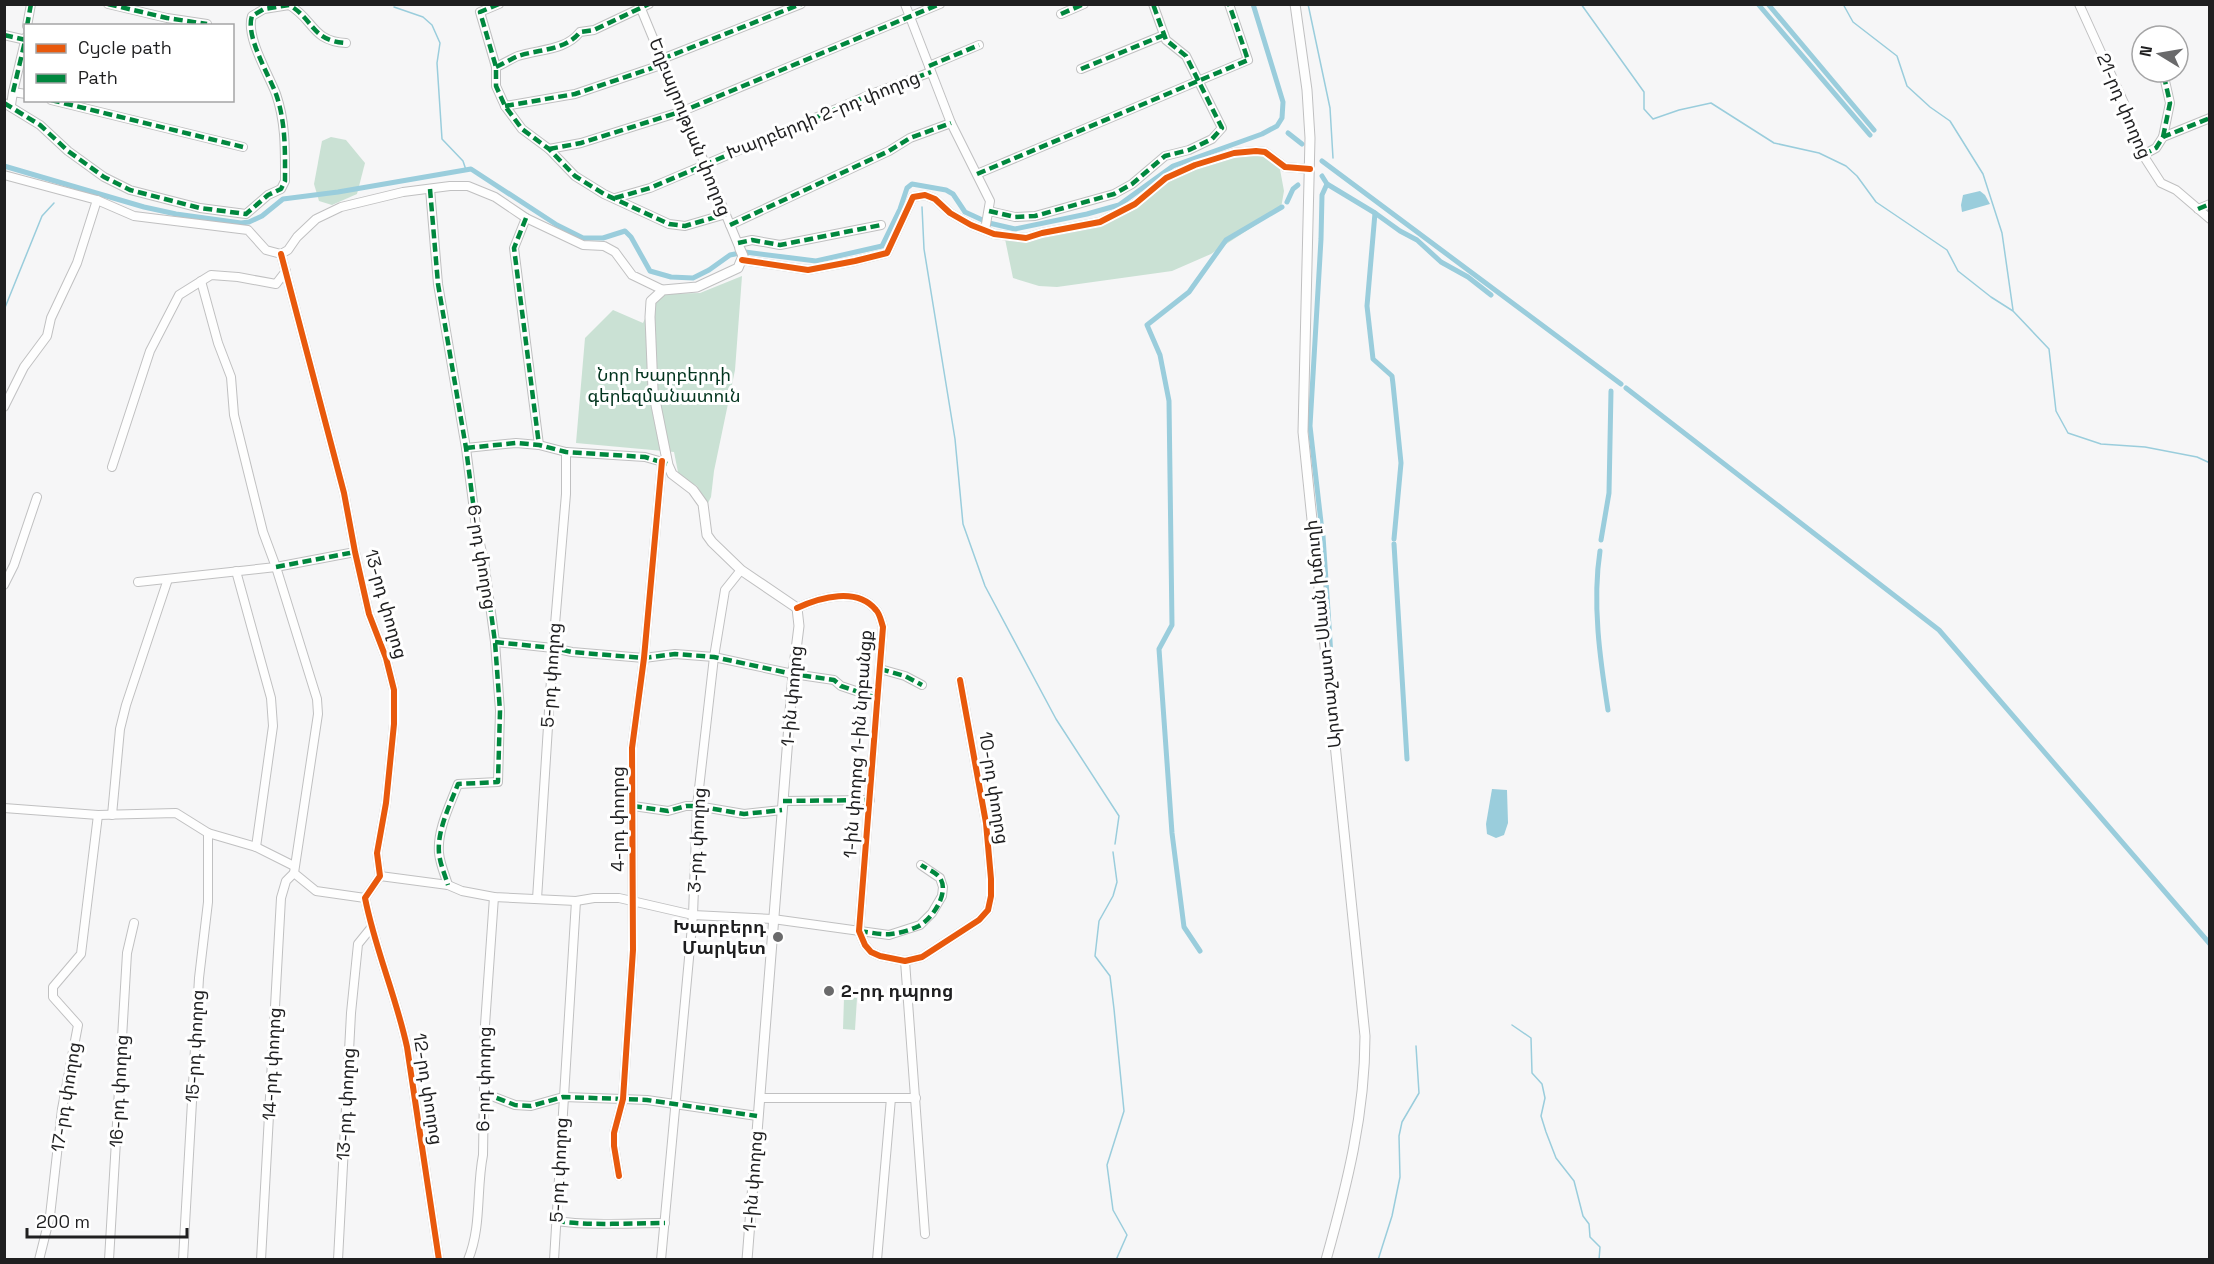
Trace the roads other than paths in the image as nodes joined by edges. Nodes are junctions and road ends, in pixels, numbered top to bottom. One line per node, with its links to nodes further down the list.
1 (31, 4): 15 (street)
2 (108, 4): 16 (street)
3 (499, 4): 24 (street)
4 (801, 4): 23 (street)
5 (905, 4): 14 (street)
6 (940, 4): 14 (street)
7 (1084, 4): 13 (street)
8 (1153, 4): 18 (street)
9 (1229, 4): 27 (street)
10 (1295, 4): 42 (main road, Արտաշատ-Սևան խճուղի)
11 (2079, 4): 40 (street, 21-րդ փողոց)
12 (643, 6): 23 (street, Եղբայրության փողոց); 24 (street)
13 (1061, 14)
14 (910, 17): 25 (street); 34 (street)
15 (27, 24)
16 (207, 24)
17 (4, 35): 19 (street)
18 (1164, 35): 26 (street); 27 (street)
19 (24, 39)
20 (24, 43): 29 (street)
21 (346, 43): 32 (street)
22 (979, 45): 25 (street, Խարբերդի 2-րդ փողոց)
23 (663, 61): 33 (street); 34 (street, Եղբայրության փողոց)
24 (496, 67): 33 (street)
25 (930, 69): 36 (street); 41 (street, Խարբերդի 2-րդ փողոց)
26 (1081, 69)
27 (1199, 81): 43 (street); 50 (street)
28 (2166, 84): 37 (street)
29 (13, 92): 30 (street); 32 (street)
30 (24, 94)
31 (59, 102): 38 (street)
32 (8, 104)
33 (505, 106): 39 (street)
34 (683, 111): 39 (street); 41 (street, Եղբայրության փողոց)
35 (2210, 118): 37 (street)
36 (951, 123): 43 (street); 54 (street)
37 (2163, 137): 40 (street)
38 (243, 147)
39 (549, 149): 46 (street)
40 (2143, 155): 49 (street, 21-րդ փողոց)
41 (705, 163): 46 (street, Խարբերդի 2-րդ փողոց); 51 (street, Եղբայրության փողոց)
42 (1310, 169): 56 (street); 133 (main road, Արտաշատ-Սևան խճուղի)
43 (977, 174): 50 (street)
44 (4, 176): 47 (street)
45 (430, 189): 52 (street); 58 (street); 64 (street, 6-րդ փողոց)
46 (615, 198): 51 (street)
47 (97, 200): 58 (street); 62 (street)
48 (2210, 204): 49 (street)
49 (2198, 209): 53 (street, 21-րդ փողոց)
50 (989, 211): 56 (street)
51 (726, 214): 54 (street, Եղբայրության փողոց)
52 (526, 218): 61 (street); 63 (street)
53 (2210, 219)
54 (730, 225): 57 (street, Եղբայրության փողոց)
55 (880, 225): 57 (street)
56 (985, 230): 57 (street)
57 (741, 252): 61 (main road)
58 (281, 254): 59 (street, 13-րդ փողոց)
59 (286, 271): 60 (street); 69 (street, 13-րդ փողոց)
60 (201, 281): 67 (street); 70 (street, 14-րդ փողոց)
61 (663, 290): 66 (main road)
62 (4, 407)
63 (539, 445): 64 (street); 65 (street)
64 (466, 448): 77 (street, 6-րդ փողոց)
65 (566, 452): 66 (street); 78 (street, 5-րդ փողոց)
66 (665, 463): 71 (main road); 80 (street, 4-րդ փողոց)
67 (112, 467)
68 (37, 497): 75 (street)
69 (355, 552): 70 (street); 97 (street, 13-րդ փողոց)
70 (276, 567): 72 (street); 96 (street, 14-րդ փողոց)
71 (741, 570): 76 (main road); 79 (street, 3-րդ փողոց)
72 (236, 572): 73 (street); 94 (street)
73 (168, 579): 74 (street); 92 (street)
74 (138, 582)
75 (4, 585)
76 (797, 608): 81 (street, 1-ին փողոց 1-ին նրբանցք); 82 (main road, 1-ին փողոց)
77 (495, 642): 78 (street); 98 (street, 6-րդ փողոց)
78 (553, 648): 80 (street); 101 (street, 5-րդ փողոց)
79 (714, 657): 80 (street); 82 (street); 88 (street, 3-րդ փողոց)
80 (644, 658): 87 (street, 4-րդ փողոց)
81 (880, 669): 84 (street); 85 (street, 1-ին փողոց 1-ին նրբանցք)
82 (793, 674): 85 (street); 89 (main road, 1-ին փողոց)
83 (960, 680): 109 (street, 10-րդ փողոց)
84 (922, 685)
85 (876, 698): 86 (street, 1-ին փողոց 1-ին նրբանցք)
86 (870, 800): 89 (street); 108 (street, 1-ին փողոց 1-ին նրբանցք)
87 (633, 806): 88 (street); 103 (street, 4-րդ փողոց)
88 (697, 806): 89 (street); 104 (street, 3-րդ փողոց)
89 (783, 806): 105 (main road, 1-ին փողոց)
90 (4, 808): 91 (street)
91 (98, 815): 92 (street); 122 (street, 17-րդ փողոց)
92 (112, 815): 93 (street)
93 (208, 833): 94 (street); 124 (street, 15-րդ փողոց)
94 (256, 847): 96 (street)
95 (921, 865): 108 (street)
96 (294, 870): 100 (street); 125 (street, 14-րդ փողոց)
97 (380, 876): 98 (street); 100 (street)
98 (448, 885): 99 (street)
99 (494, 897): 101 (street); 110 (street, 6-րդ փողոց)
100 (365, 898): 107 (street)
101 (537, 899): 102 (street)
102 (576, 901): 103 (street); 111 (street, 5-րդ փողոց)
103 (633, 902): 104 (street); 115 (street, 4-րդ փողոց)
104 (693, 915): 105 (street); 116 (street, 3-րդ փողոց)
105 (773, 919): 108 (street); 112 (main road, 1-ին փողոց)
106 (134, 923): 123 (street, 16-րդ փողոց)
107 (371, 928): 126 (street, 13-րդ փողոց); 127 (street, 12-րդ փողոց)
108 (859, 930): 109 (street)
109 (905, 961): 114 (street)
110 (484, 1093): 111 (street); 128 (street, 6-րդ փողոց)
111 (563, 1097): 115 (street); 119 (street, 5-րդ փողոց)
112 (760, 1098): 113 (street); 117 (main road, 1-ին փողոց)
113 (891, 1098): 114 (street); 132 (street)
114 (916, 1098): 121 (street)
115 (622, 1099): 116 (street); 118 (street, 4-րդ փողոց)
116 (677, 1106): 117 (street); 120 (street, 3-րդ փողոց)
117 (757, 1116): 131 (main road, 1-ին փողոց)
118 (619, 1176)
119 (556, 1221): 120 (street); 129 (street, 5-րդ փողոց)
120 (665, 1223): 130 (street, 3-րդ փողոց)
121 (925, 1234)
122 (39, 1260)
123 (109, 1260)
124 (183, 1260)
125 (261, 1260)
126 (338, 1260)
127 (439, 1260)
128 (468, 1260)
129 (554, 1260)
130 (662, 1260)
131 (747, 1260)
132 (877, 1260)
133 (1326, 1260)

